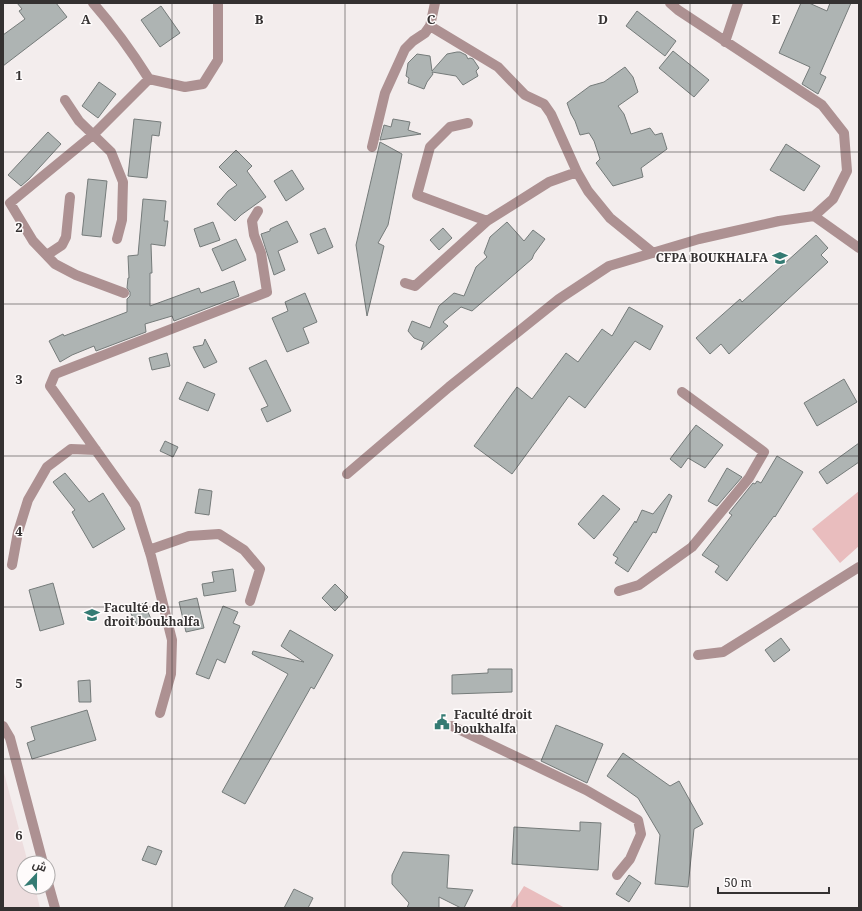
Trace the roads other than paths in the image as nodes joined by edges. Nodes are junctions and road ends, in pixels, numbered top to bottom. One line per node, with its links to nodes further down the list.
1 (93, 3): 8 (street)
2 (218, 3): 8 (street)
3 (435, 3): 6 (street)
4 (670, 3): 7 (street)
5 (738, 3): 7 (street)
6 (430, 26): 12 (street); 13 (street)
7 (725, 42): 17 (street)
8 (149, 79): 11 (street)
9 (65, 100): 11 (street)
10 (468, 123): 18 (street)
11 (94, 134): 15 (street); 19 (street)
12 (372, 147)
13 (577, 172): 18 (street); 21 (street)
14 (70, 197): 22 (street)
15 (5, 203): 22 (street)
16 (258, 211): 26 (street)
17 (814, 216): 20 (street); 21 (street)
18 (487, 221): 23 (street)
19 (117, 239)
20 (859, 248)
21 (653, 253): 27 (street)
22 (47, 255): 24 (street)
23 (405, 283)
24 (124, 293)
25 (682, 392): 31 (street)
26 (96, 450): 28 (street); 29 (street)
27 (347, 474)
28 (149, 550): 32 (street); 34 (street)
29 (12, 565)
30 (859, 566): 33 (street)
31 (619, 591)
32 (250, 601)
33 (698, 655)
34 (160, 713)
35 (3, 726): 37 (street)
36 (452, 726): 38 (street)
37 (41, 855)
38 (617, 875)
39 (51, 895): 40 (street)
40 (55, 908)

